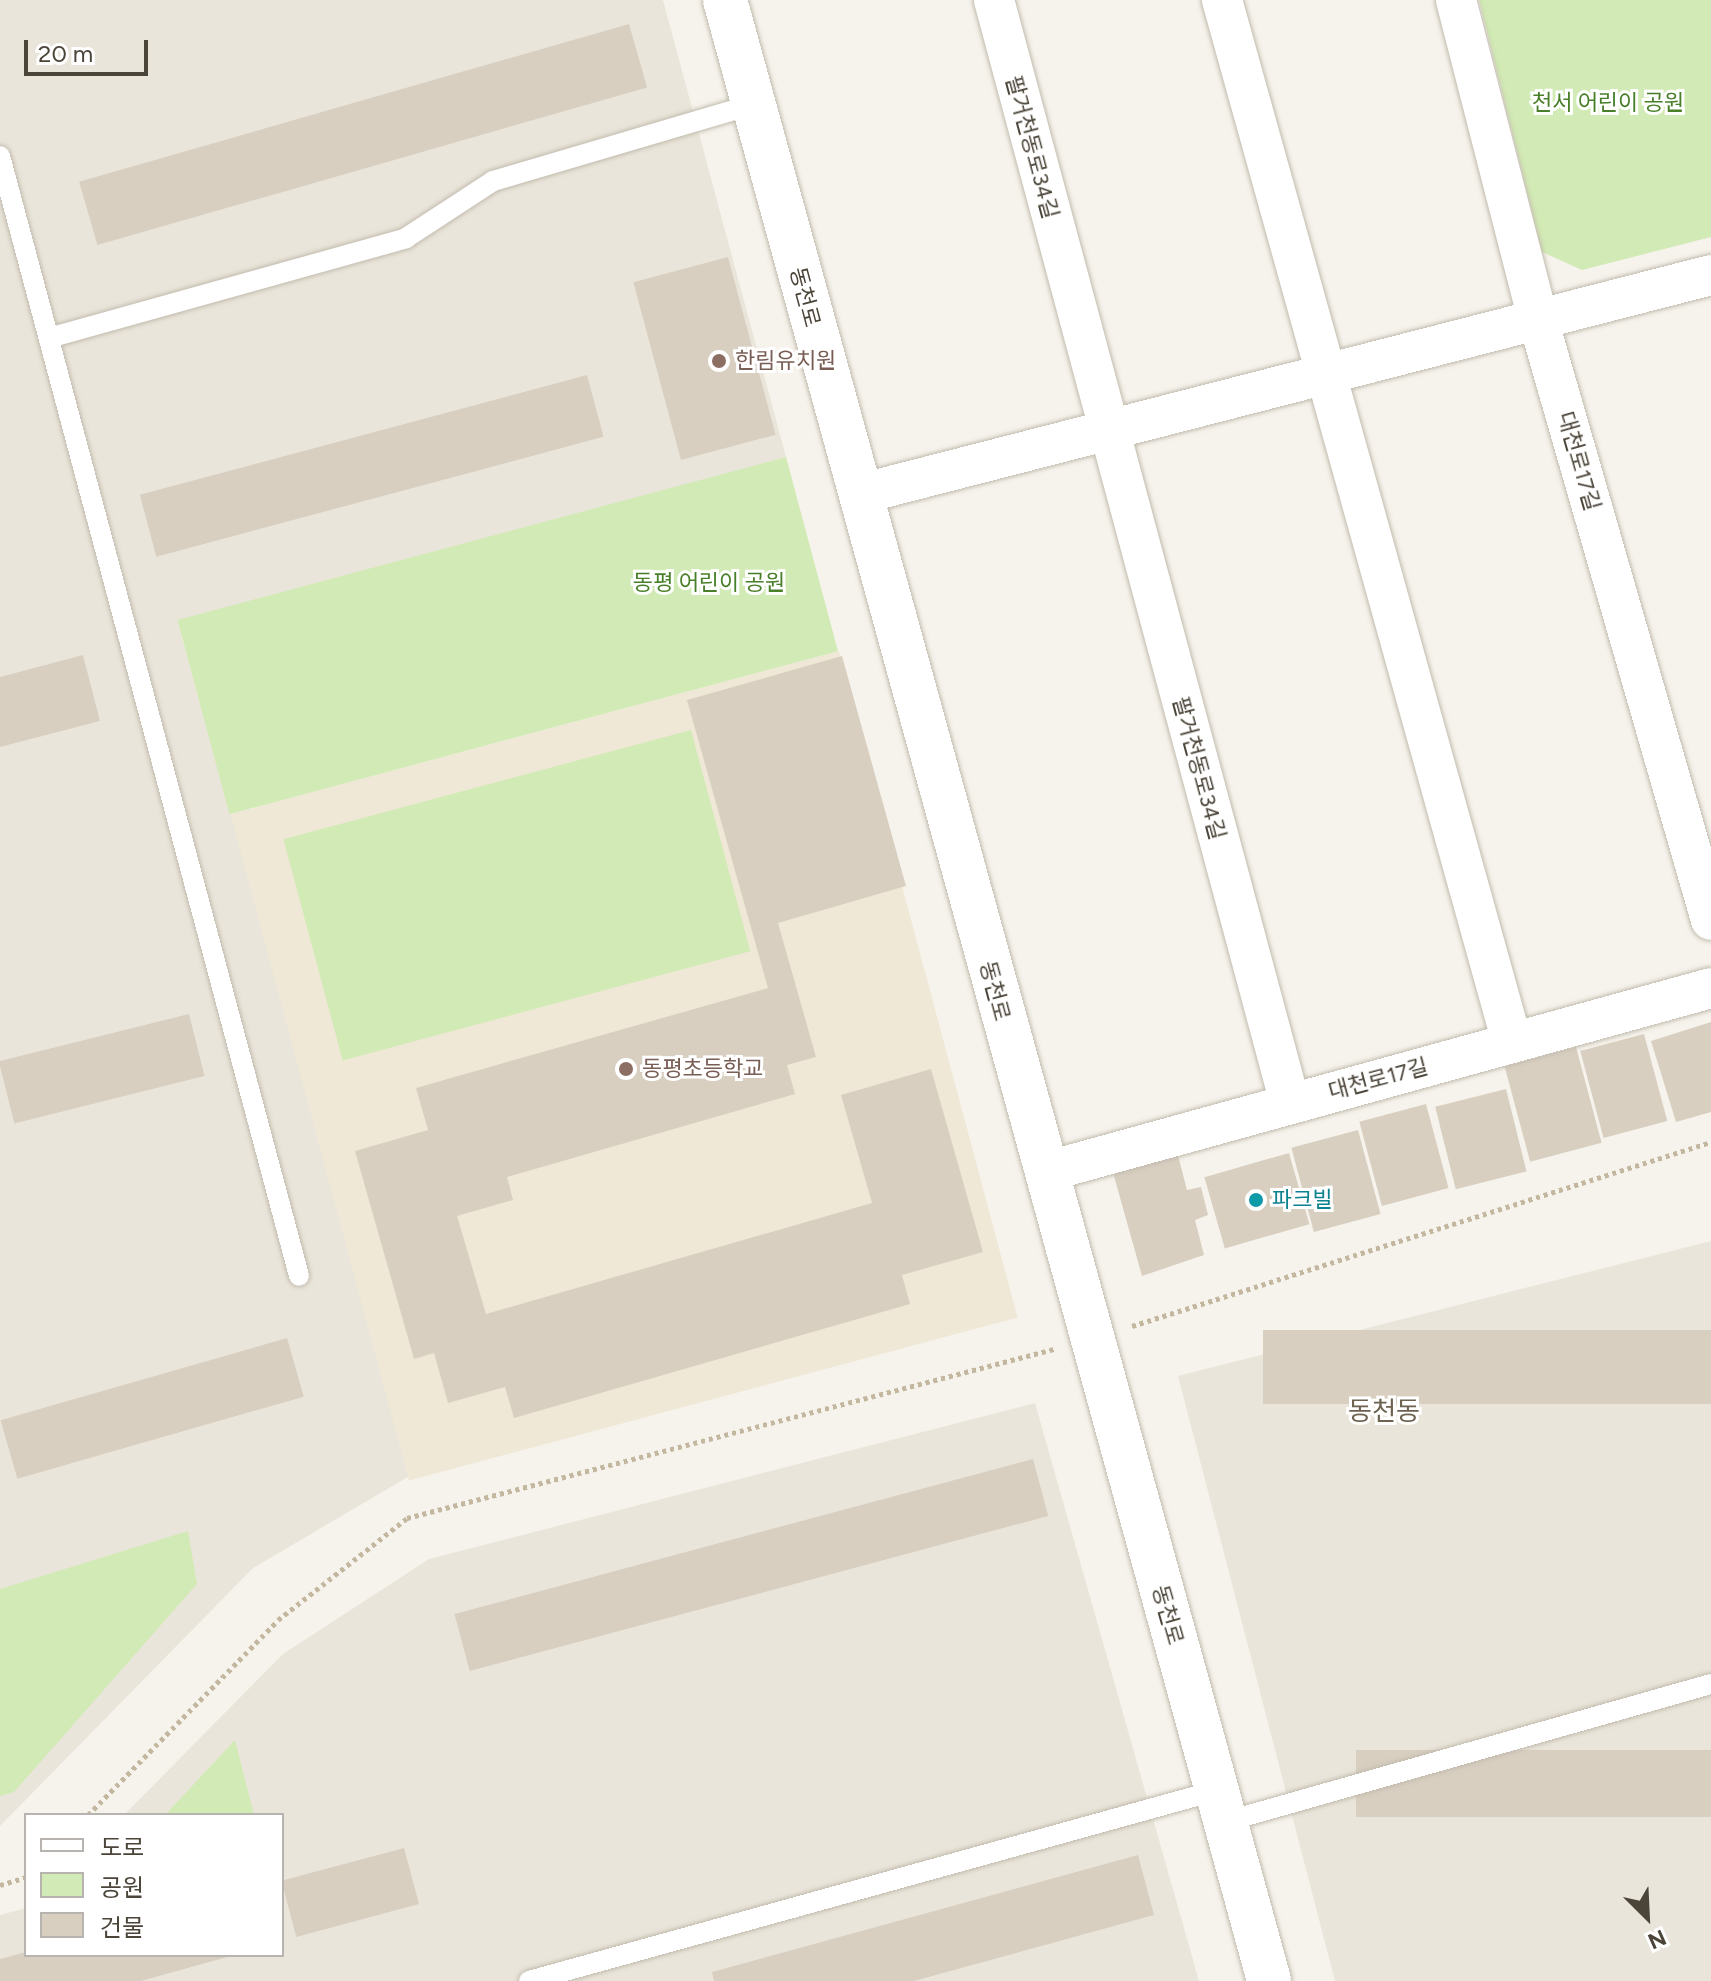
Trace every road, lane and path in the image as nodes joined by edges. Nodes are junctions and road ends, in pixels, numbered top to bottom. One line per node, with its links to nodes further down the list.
1 (725, 0): 5 (street, 동천로)
2 (994, 0): 11 (street, 팔거천동로34길)
3 (1222, 0): 10 (street)
4 (1456, 0): 8 (street, 대천로17길)
5 (752, 105): 9 (lane); 12 (street, 동천로)
6 (0, 156): 9 (lane)
7 (1711, 275): 8 (street)
8 (1539, 323): 10 (street); 13 (street, 대천로17길)
9 (49, 338): 19 (lane)
10 (1328, 376): 11 (street); 15 (street)
11 (1107, 433): 12 (street); 16 (street, 팔거천동로34길)
12 (860, 494): 18 (street, 동천로)
13 (1711, 920)
14 (1711, 988): 15 (street, 대천로17길)
15 (1512, 1042): 16 (street, 대천로17길)
16 (1290, 1103): 18 (street, 대천로17길)
17 (1711, 1142): 20 (path)
18 (1045, 1172): 20 (street, 동천로)
19 (299, 1276)
20 (1089, 1340): 22 (street, 동천로); 23 (path)
21 (1711, 1684): 22 (lane)
22 (1223, 1805): 26 (lane); 27 (street, 동천로)
23 (90, 1813)
24 (24, 1878): 25 (path)
25 (0, 1885)
26 (529, 1981)
27 (1269, 1981)

